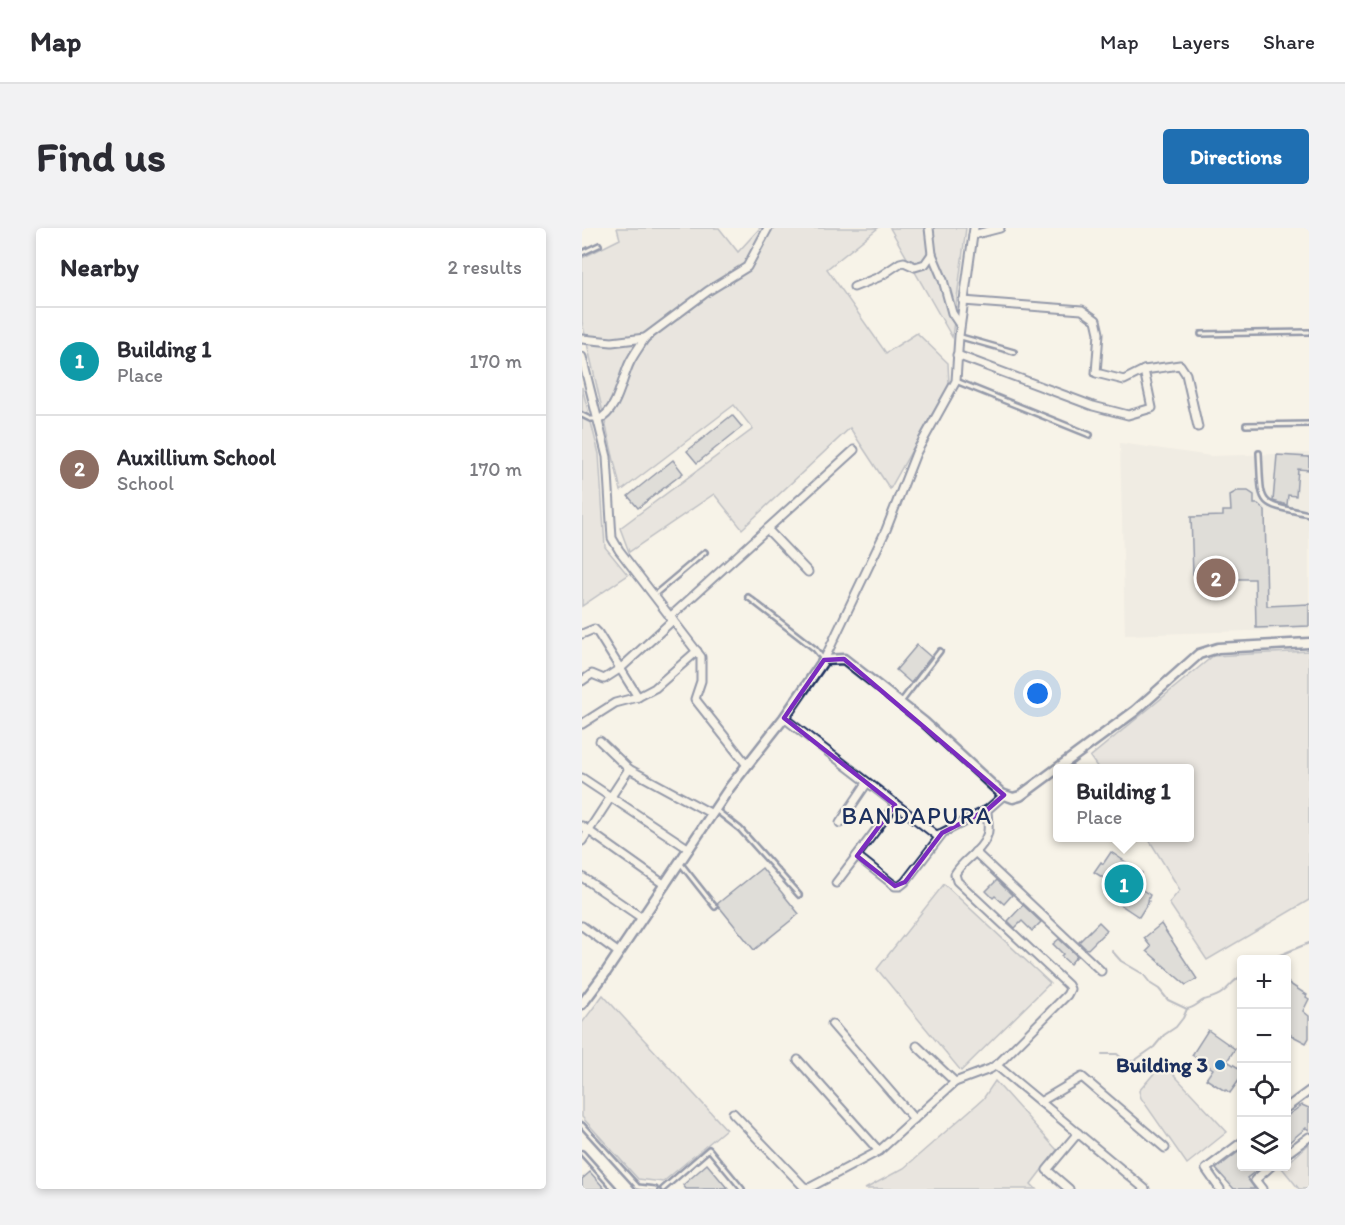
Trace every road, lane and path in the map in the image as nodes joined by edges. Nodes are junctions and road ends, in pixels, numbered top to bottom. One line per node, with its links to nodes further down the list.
1 (768, 228): 14 (street)
2 (929, 228): 7 (street)
3 (1000, 228): 4 (street)
4 (973, 232): 9 (street)
5 (599, 245): 6 (lane)
6 (582, 253)
7 (932, 254): 8 (street); 10 (street)
8 (854, 287)
9 (963, 301): 10 (street); 19 (street)
10 (960, 325): 13 (street)
11 (1309, 332): 12 (lane)
12 (1201, 334)
13 (958, 336): 16 (lane); 17 (street)
14 (645, 338): 15 (street); 22 (street)
15 (582, 339)
16 (1014, 352)
17 (957, 356): 19 (street); 20 (street)
18 (582, 357): 22 (street)
19 (1144, 370): 25 (street)
20 (956, 381): 26 (lane); 40 (street)
21 (582, 415): 22 (lane)
22 (598, 420): 33 (street)
23 (1309, 424): 24 (lane)
24 (1246, 425)
25 (1198, 427)
26 (1090, 435)
27 (854, 450): 30 (street)
28 (1259, 453): 29 (lane)
29 (1309, 514)
30 (767, 529): 32 (street); 35 (street)
31 (705, 552): 33 (lane)
32 (808, 572)
33 (654, 595): 35 (street)
34 (748, 597): 40 (lane)
35 (671, 618): 38 (street); 41 (street)
36 (582, 634): 41 (street)
37 (1309, 642): 48 (street)
38 (697, 651): 43 (street); 49 (street)
39 (940, 651): 44 (lane)
40 (824, 660): 44 (street); 45 (street)
41 (621, 668): 42 (street); 43 (street)
42 (582, 681)
43 (638, 697): 46 (street)
44 (900, 703): 54 (street)
45 (784, 718): 49 (street); 53 (street)
46 (582, 724)
47 (600, 741): 50 (street)
48 (1063, 764)
49 (747, 765): 58 (street)
50 (629, 769): 55 (street); 58 (street)
51 (1053, 772): 54 (street)
52 (582, 778): 55 (street)
53 (867, 783): 56 (street); 59 (street)
54 (1004, 795): 57 (street)
55 (611, 797): 61 (street); 64 (street)
56 (895, 805): 62 (street); 66 (street)
57 (987, 810): 62 (street); 65 (street)
58 (714, 811): 64 (street); 71 (lane)
59 (840, 824)
60 (582, 826): 61 (street)
61 (589, 831): 63 (street); 70 (street)
62 (942, 834): 66 (street)
63 (582, 841)
64 (688, 849): 67 (street)
65 (975, 852): 76 (street); 81 (street)
66 (857, 856): 69 (street)
67 (680, 862): 70 (street); 72 (lane)
68 (582, 877): 73 (street)
69 (836, 883)
70 (665, 885): 73 (street)
71 (799, 895)
72 (715, 908)
73 (642, 918): 75 (street)
74 (582, 926): 75 (street)
75 (619, 953): 77 (street)
76 (1101, 970)
77 (582, 1004)
78 (832, 1024): 87 (street)
79 (917, 1046): 82 (street)
80 (798, 1060): 93 (street)
81 (996, 1065): 82 (street); 84 (street)
82 (955, 1082): 87 (street)
83 (1309, 1091): 85 (street)
84 (1040, 1102): 89 (street); 92 (street)
85 (1291, 1105)
86 (733, 1113): 93 (street)
87 (914, 1119): 93 (street)
88 (582, 1125): 99 (lane)
89 (1078, 1133): 103 (street); 104 (street)
90 (1309, 1137): 94 (street)
91 (1237, 1146): 105 (street)
92 (1165, 1148)
93 (879, 1151)
94 (1291, 1151)
95 (582, 1153): 98 (lane)
96 (1266, 1171): 106 (street)
97 (670, 1183): 100 (lane); 101 (lane); 102 (lane)
98 (614, 1189)
99 (655, 1189)
100 (663, 1189)
101 (675, 1189)
102 (742, 1189)
103 (1069, 1189)
104 (1145, 1189)
105 (1220, 1189)
106 (1262, 1189)

